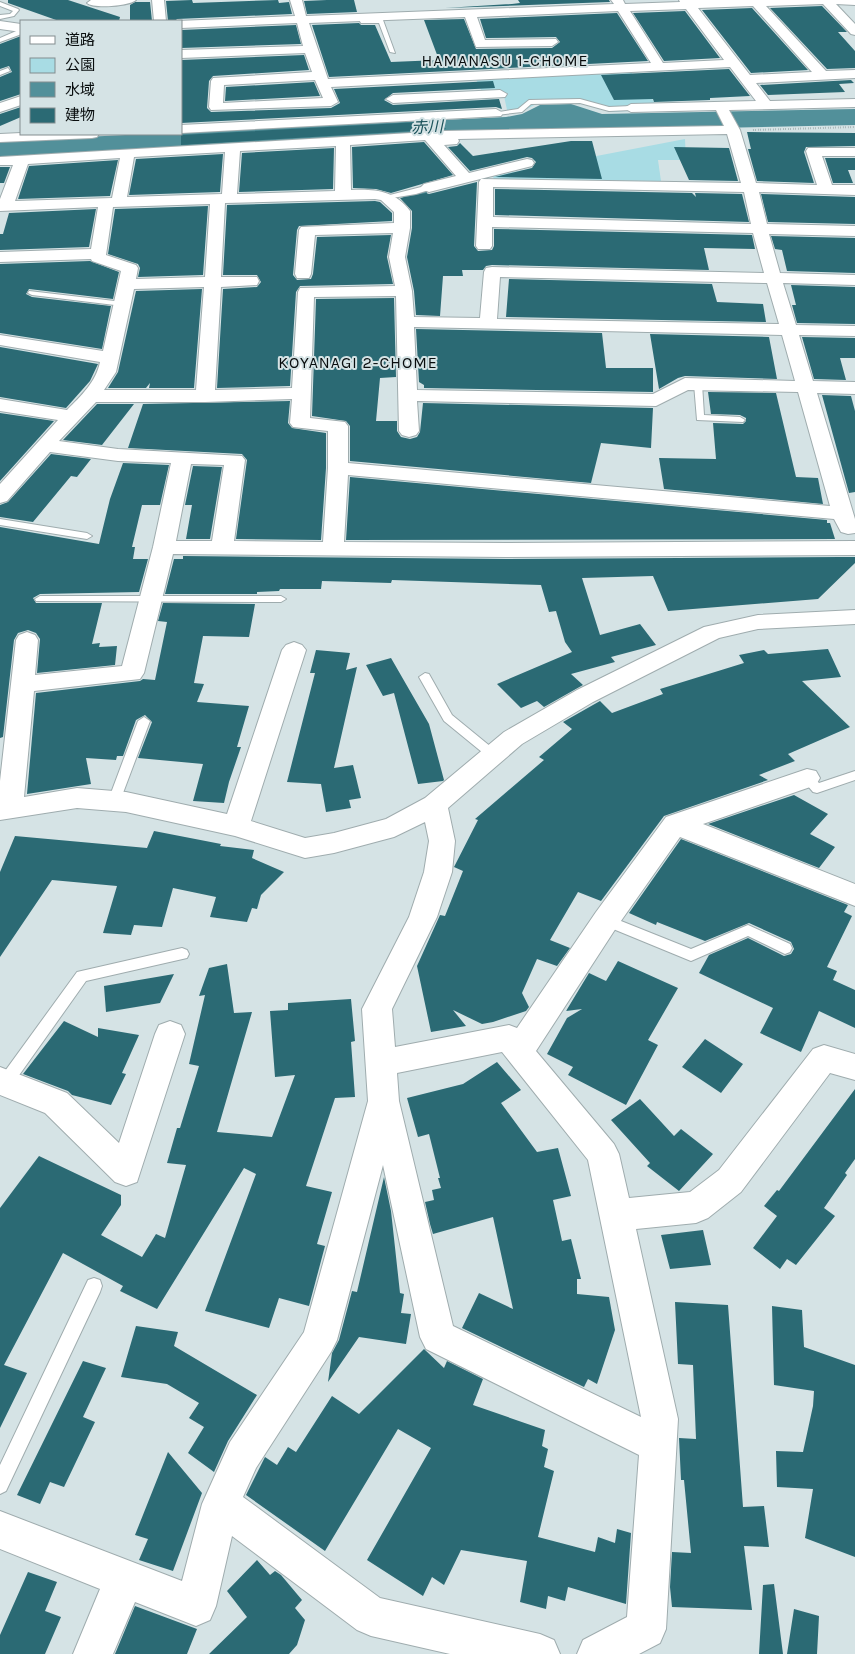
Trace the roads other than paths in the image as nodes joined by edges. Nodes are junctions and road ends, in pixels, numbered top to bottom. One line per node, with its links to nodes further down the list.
1 (130, 0): 7 (street)
2 (158, 0): 17 (street)
3 (296, 0): 15 (street)
4 (826, 0): 5 (street); 6 (street); 23 (street)
5 (755, 2): 8 (street); 34 (street)
6 (855, 2)
7 (92, 3)
8 (687, 3): 10 (street); 28 (street)
9 (0, 4): 13 (lane)
10 (620, 4): 16 (street); 29 (street)
11 (245, 7): 18 (street)
12 (470, 14): 14 (street); 16 (street); 16 (street)
13 (0, 17)
14 (359, 17): 15 (street); 26 (lane)
15 (302, 18): 18 (street); 25 (street)
16 (543, 19)
17 (160, 20)
18 (248, 21): 19 (street)
19 (182, 24)
20 (0, 25): 21 (street)
21 (20, 29)
22 (20, 31): 24 (lane)
23 (855, 31)
24 (0, 40)
25 (310, 50): 30 (street); 36 (street)
26 (393, 52)
27 (182, 54): 30 (street)
28 (733, 63): 29 (street); 35 (street)
29 (660, 66): 36 (street)
30 (218, 67): 36 (street); 40 (street)
31 (8, 70): 32 (lane)
32 (0, 73)
33 (855, 74): 34 (street)
34 (822, 75): 35 (street)
35 (747, 79): 42 (street)
36 (322, 80): 40 (street)
37 (500, 94): 39 (street)
38 (20, 100): 43 (street)
39 (381, 100)
40 (336, 102): 47 (street)
41 (855, 103): 42 (street)
42 (766, 105): 45 (street)
43 (0, 108)
44 (631, 108): 45 (street); 46 (lane)
45 (722, 108): 49 (street)
46 (496, 113): 47 (street)
47 (336, 120): 48 (street)
48 (182, 129)
49 (732, 130): 51 (street); 61 (street)
50 (69, 135): 52 (street)
51 (546, 135): 53 (street); 60 (street)
52 (0, 138)
53 (343, 140): 54 (street); 65 (street)
54 (234, 147): 56 (street); 67 (street)
55 (855, 152): 62 (street)
56 (128, 153): 57 (street); 68 (street)
57 (22, 160): 58 (street); 69 (street)
58 (0, 161)
59 (527, 163): 60 (street)
60 (466, 178): 63 (street)
61 (750, 188): 62 (street); 70 (street); 72 (street)
62 (826, 189): 64 (street)
63 (423, 190): 66 (lane)
64 (855, 190)
65 (343, 195): 66 (street); 67 (street)
66 (386, 197): 71 (street)
67 (223, 199): 68 (street); 81 (street)
68 (112, 203): 69 (street); 75 (street)
69 (2, 206)
70 (485, 222): 72 (street); 74 (street)
71 (402, 228): 77 (street); 83 (street)
72 (760, 229): 73 (street); 78 (street)
73 (855, 231)
74 (484, 246)
75 (98, 254): 76 (street); 82 (street)
76 (0, 257)
77 (303, 274)
78 (773, 278): 79 (street); 87 (street); 88 (street)
79 (855, 280)
80 (251, 281): 81 (street)
81 (213, 282): 82 (street); 98 (street)
82 (127, 284): 85 (street)
83 (404, 291): 86 (street); 95 (street)
84 (32, 292): 85 (lane)
85 (123, 304): 91 (street)
86 (405, 322): 87 (street); 96 (street)
87 (488, 323): 88 (street)
88 (789, 330): 89 (street); 93 (street)
89 (855, 331)
90 (0, 340): 91 (street)
91 (111, 358): 97 (street)
92 (698, 384): 93 (street); 96 (street); 101 (lane)
93 (806, 388): 94 (street); 107 (street)
94 (855, 388)
95 (300, 393): 98 (street); 105 (street)
96 (408, 395): 102 (street)
97 (91, 396): 98 (street); 100 (street)
98 (205, 396)
99 (0, 405): 100 (street)
100 (72, 417): 103 (street)
101 (740, 420)
102 (409, 431)
103 (45, 445): 104 (street); 106 (street)
104 (182, 458): 111 (street); 112 (street)
105 (338, 468): 107 (street); 114 (street)
106 (3, 490)
107 (842, 513): 110 (street)
108 (0, 522): 109 (lane)
109 (87, 536)
110 (855, 544)
111 (164, 547): 112 (street); 116 (street)
112 (222, 548): 114 (street)
113 (855, 548): 114 (street)
114 (333, 549)
115 (40, 599): 116 (lane)
116 (151, 599): 117 (lane); 122 (street)
117 (281, 599)
118 (855, 616): 124 (street)
119 (27, 640): 122 (street)
120 (294, 650): 131 (street)
121 (425, 676): 124 (lane)
122 (23, 684): 129 (street)
123 (144, 721): 127 (lane)
124 (492, 754): 128 (street)
125 (855, 774): 126 (lane)
126 (807, 778): 130 (street)
127 (114, 801): 129 (street); 131 (street)
128 (434, 805): 131 (street); 138 (street)
129 (5, 809)
130 (675, 824): 132 (street); 133 (street)
131 (236, 826)
132 (854, 895)
133 (606, 920): 134 (lane); 137 (street)
134 (784, 948)
135 (182, 954): 140 (lane)
136 (170, 1034): 140 (street)
137 (518, 1052): 138 (street); 142 (street)
138 (380, 1063): 141 (street)
139 (855, 1067): 142 (street)
140 (2, 1082)
141 (384, 1101): 144 (street); 146 (street)
142 (616, 1215): 144 (street)
143 (94, 1286): 145 (lane)
144 (658, 1445): 151 (street)
145 (0, 1485)
146 (221, 1504): 148 (street); 150 (street)
147 (0, 1530): 148 (street)
148 (124, 1580): 149 (street)
149 (93, 1654)
150 (540, 1654)
151 (597, 1654)

